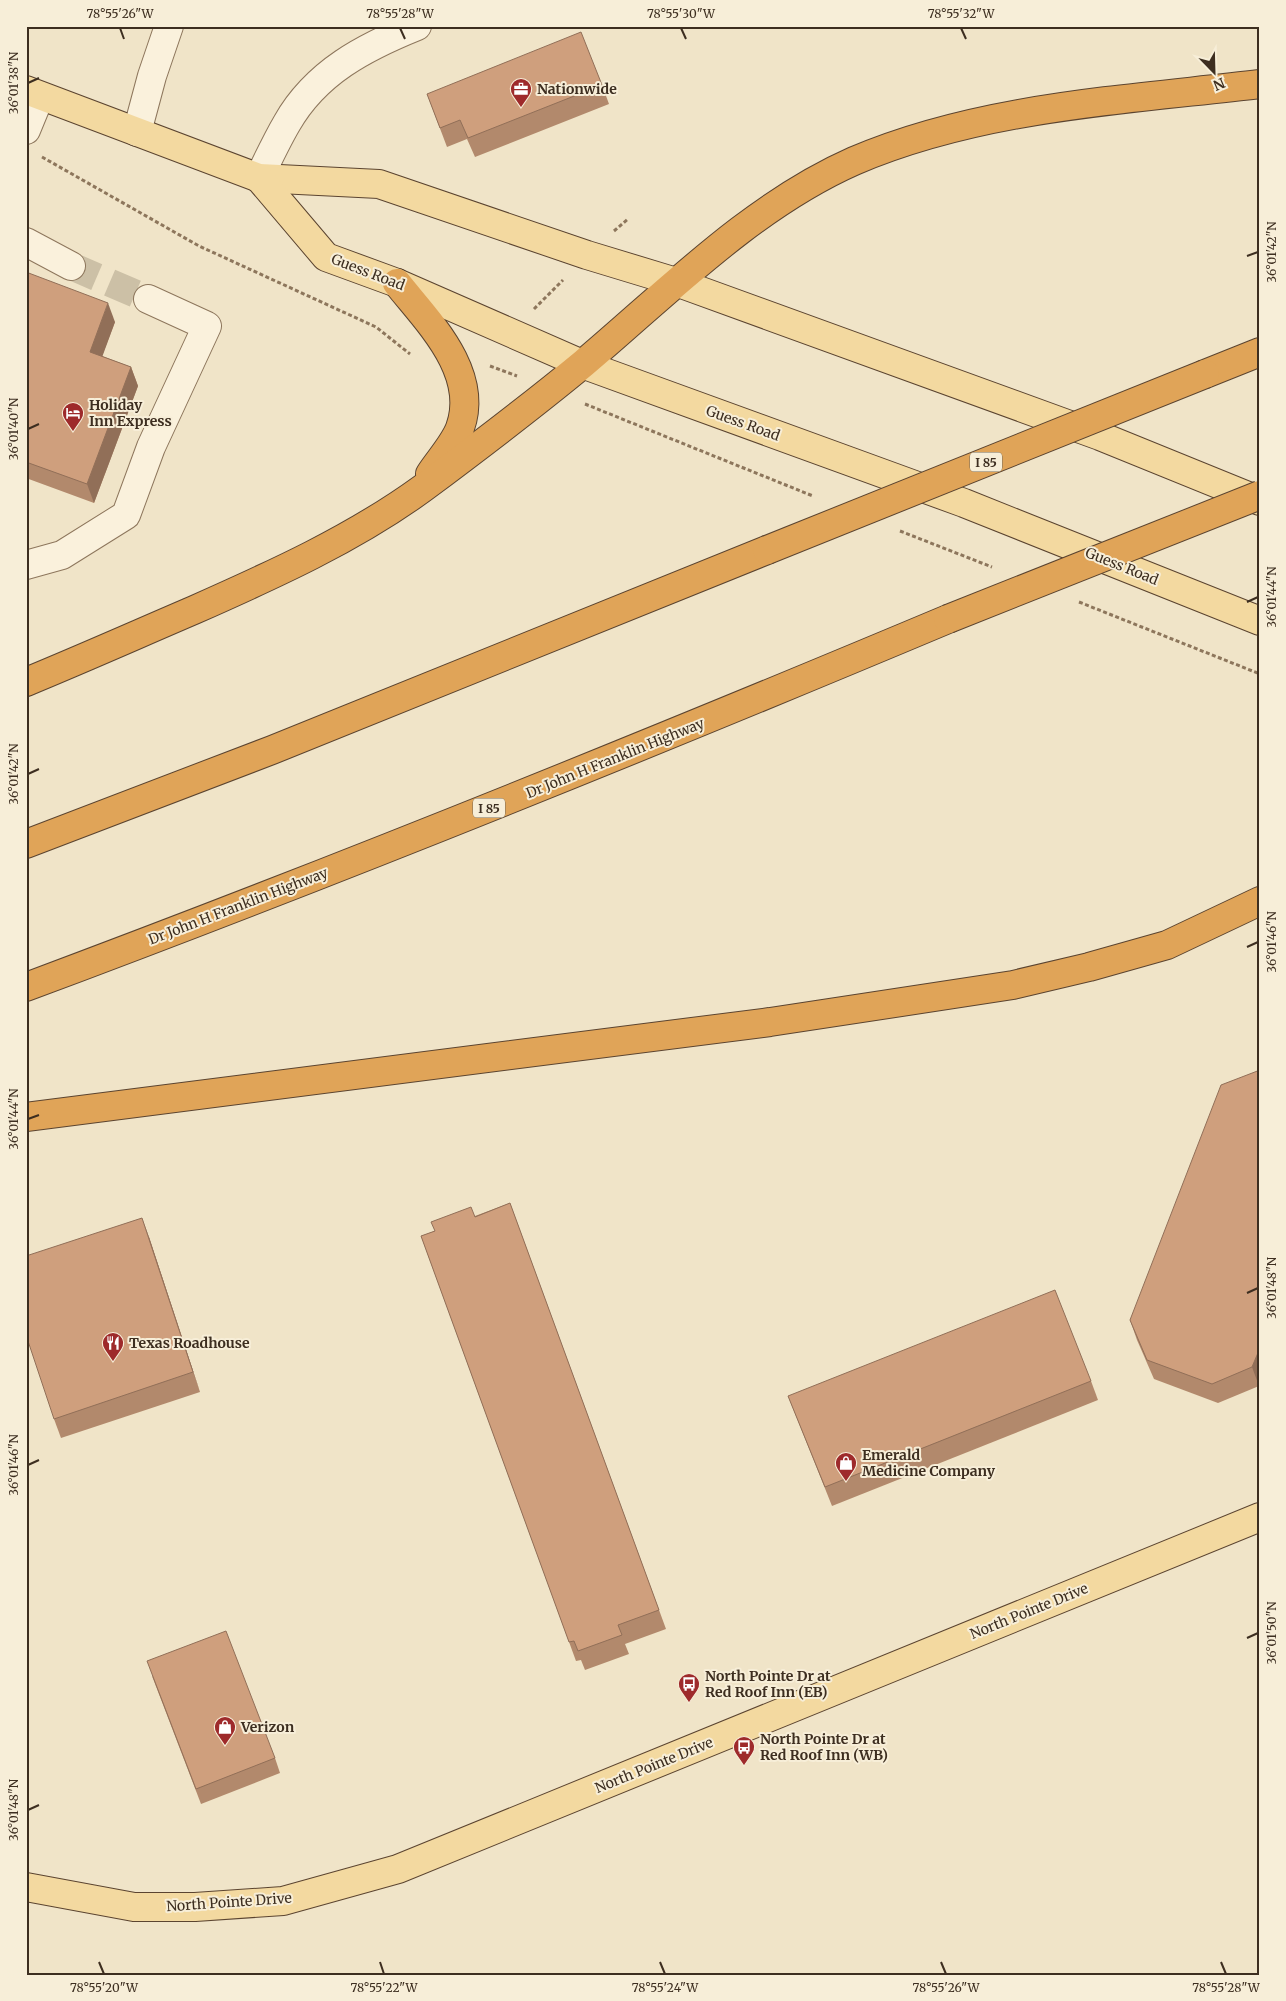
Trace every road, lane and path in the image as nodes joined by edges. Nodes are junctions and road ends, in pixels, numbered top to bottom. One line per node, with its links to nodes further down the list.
1 (169, 26): 5 (street)
2 (417, 26): 7 (street)
3 (1260, 84): 12 (highway)
4 (33, 93): 5 (main road, Guess Road); 6 (street)
5 (137, 132): 7 (main road, Guess Road)
6 (30, 141): 17 (path)
7 (259, 178): 10 (main road, Guess Road); 13 (main road, Guess Road)
8 (628, 219): 10 (path)
9 (26, 242): 11 (street)
10 (587, 255): 12 (main road, Guess Road); 15 (path)
11 (71, 266)
12 (676, 282): 18 (highway); 24 (main road, Guess Road)
13 (397, 283): 15 (main road, Guess Road); 19 (highway)
14 (148, 299): 26 (street)
15 (510, 334): 18 (main road, Guess Road)
16 (1260, 352): 32 (highway, I 85, bridge)
17 (413, 357)
18 (582, 364): 20 (highway); 29 (main road, Guess Road)
19 (458, 372): 20 (path); 21 (highway)
20 (550, 389): 21 (highway); 23 (path)
21 (419, 491): 31 (highway)
22 (1260, 495): 34 (highway, Dr John H Franklin Highway / I 85, bridge)
23 (818, 497)
24 (1260, 501)
25 (891, 527): 27 (path)
26 (26, 565)
27 (993, 567)
28 (1076, 600): 30 (path)
29 (1260, 621)
30 (1260, 674)
31 (26, 682)
32 (26, 844)
33 (1260, 901): 35 (highway)
34 (26, 987)
35 (26, 1117)
36 (1260, 1517): 37 (main road, North Pointe Drive)
37 (26, 1887)

